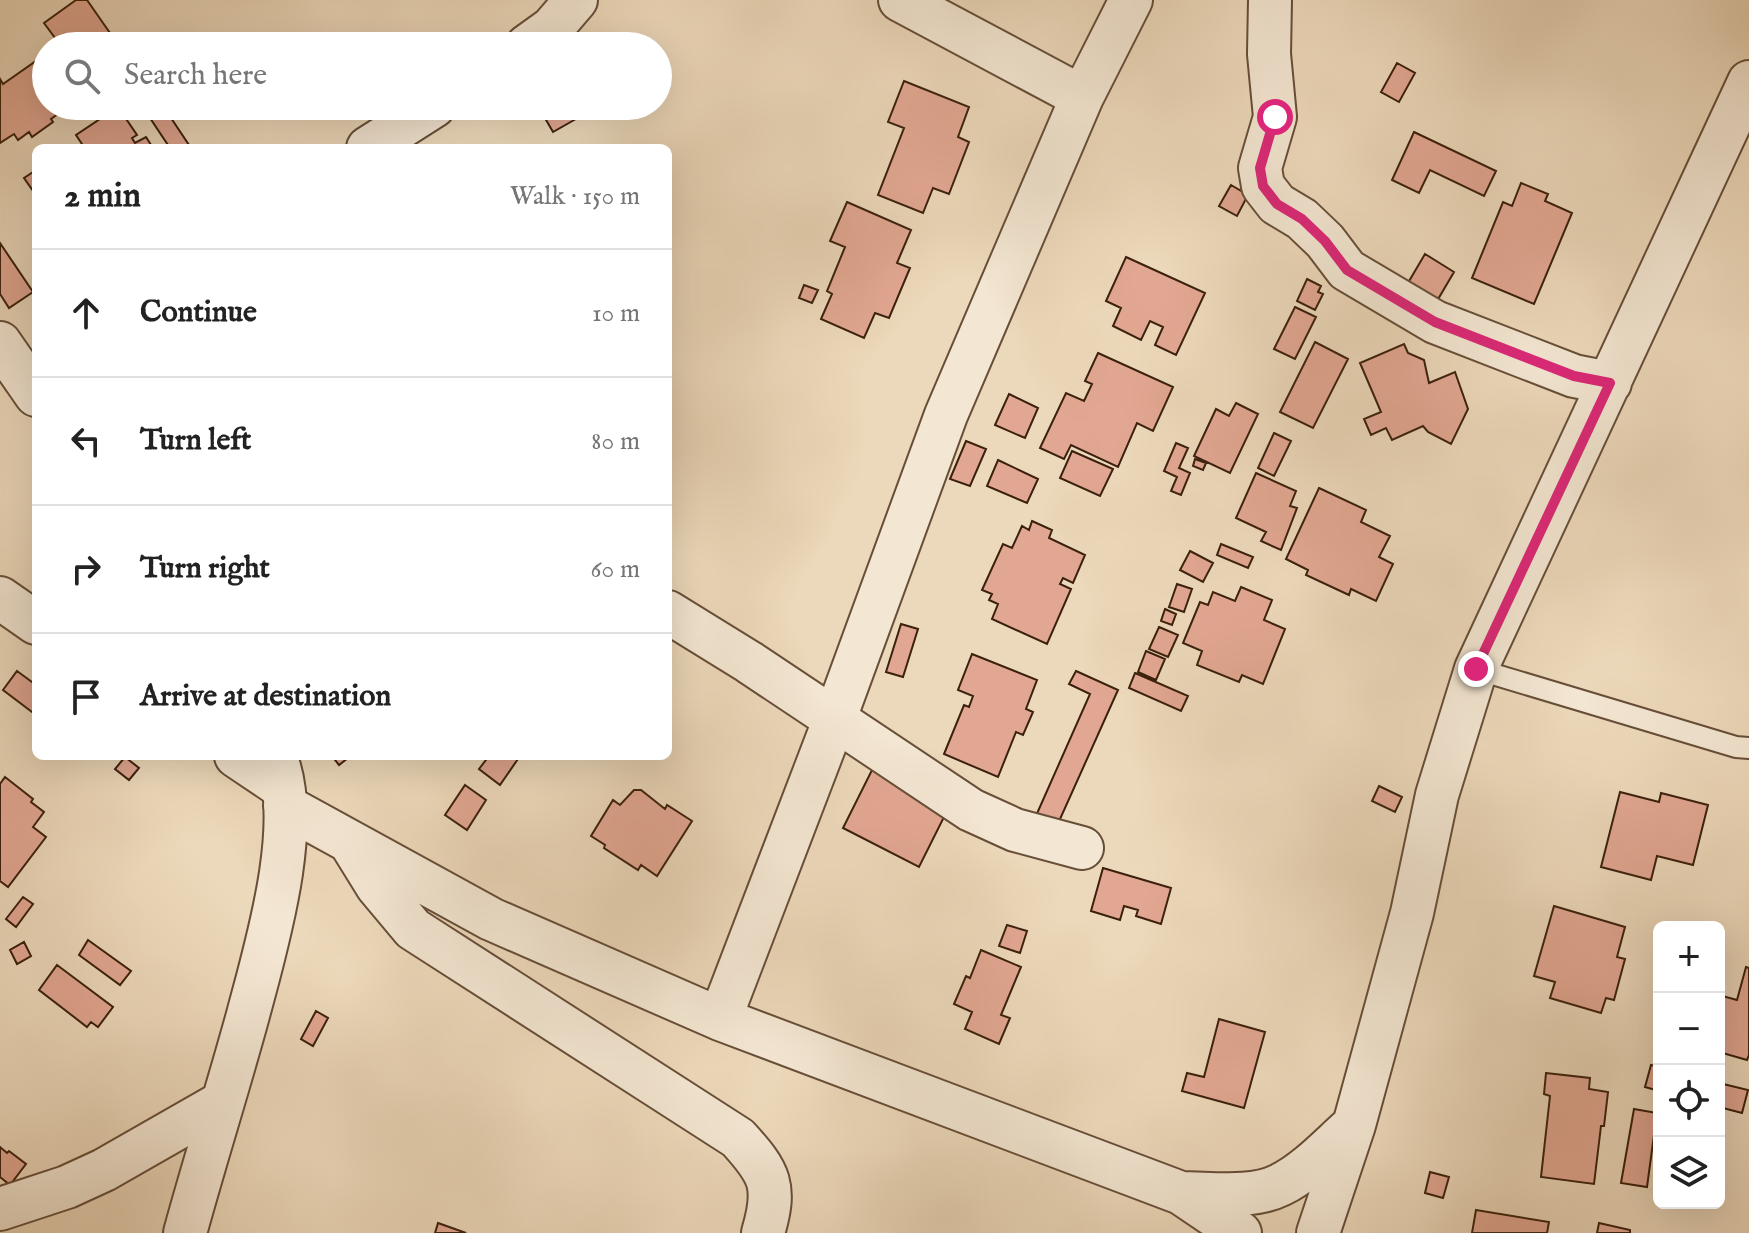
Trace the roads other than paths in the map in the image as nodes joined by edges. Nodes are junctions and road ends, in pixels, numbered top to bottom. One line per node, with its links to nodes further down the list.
1 (576, 0): 5 (street)
2 (900, 0): 7 (street)
3 (1131, 0): 7 (street)
4 (1270, 0): 10 (street)
5 (546, 32)
6 (1749, 82): 10 (street)
7 (1082, 97): 15 (street)
8 (412, 120): 9 (street)
9 (374, 144)
10 (1610, 383): 14 (street)
11 (0, 598): 13 (street)
12 (672, 614): 15 (street)
13 (32, 620)
14 (1476, 669): 16 (lane); 23 (street)
15 (834, 721): 20 (street); 21 (street)
16 (1749, 748)
17 (243, 760): 18 (street)
18 (281, 783): 19 (street); 22 (street)
19 (349, 841): 21 (street); 29 (street)
20 (1082, 848)
21 (720, 1019): 24 (street)
22 (223, 1102): 25 (street); 28 (street)
23 (1354, 1125): 24 (street); 31 (street)
24 (1181, 1193): 30 (street)
25 (0, 1209)
26 (0, 1218): 27 (street)
27 (19, 1233)
28 (185, 1233)
29 (763, 1233)
30 (1240, 1233)
31 (1318, 1233)

